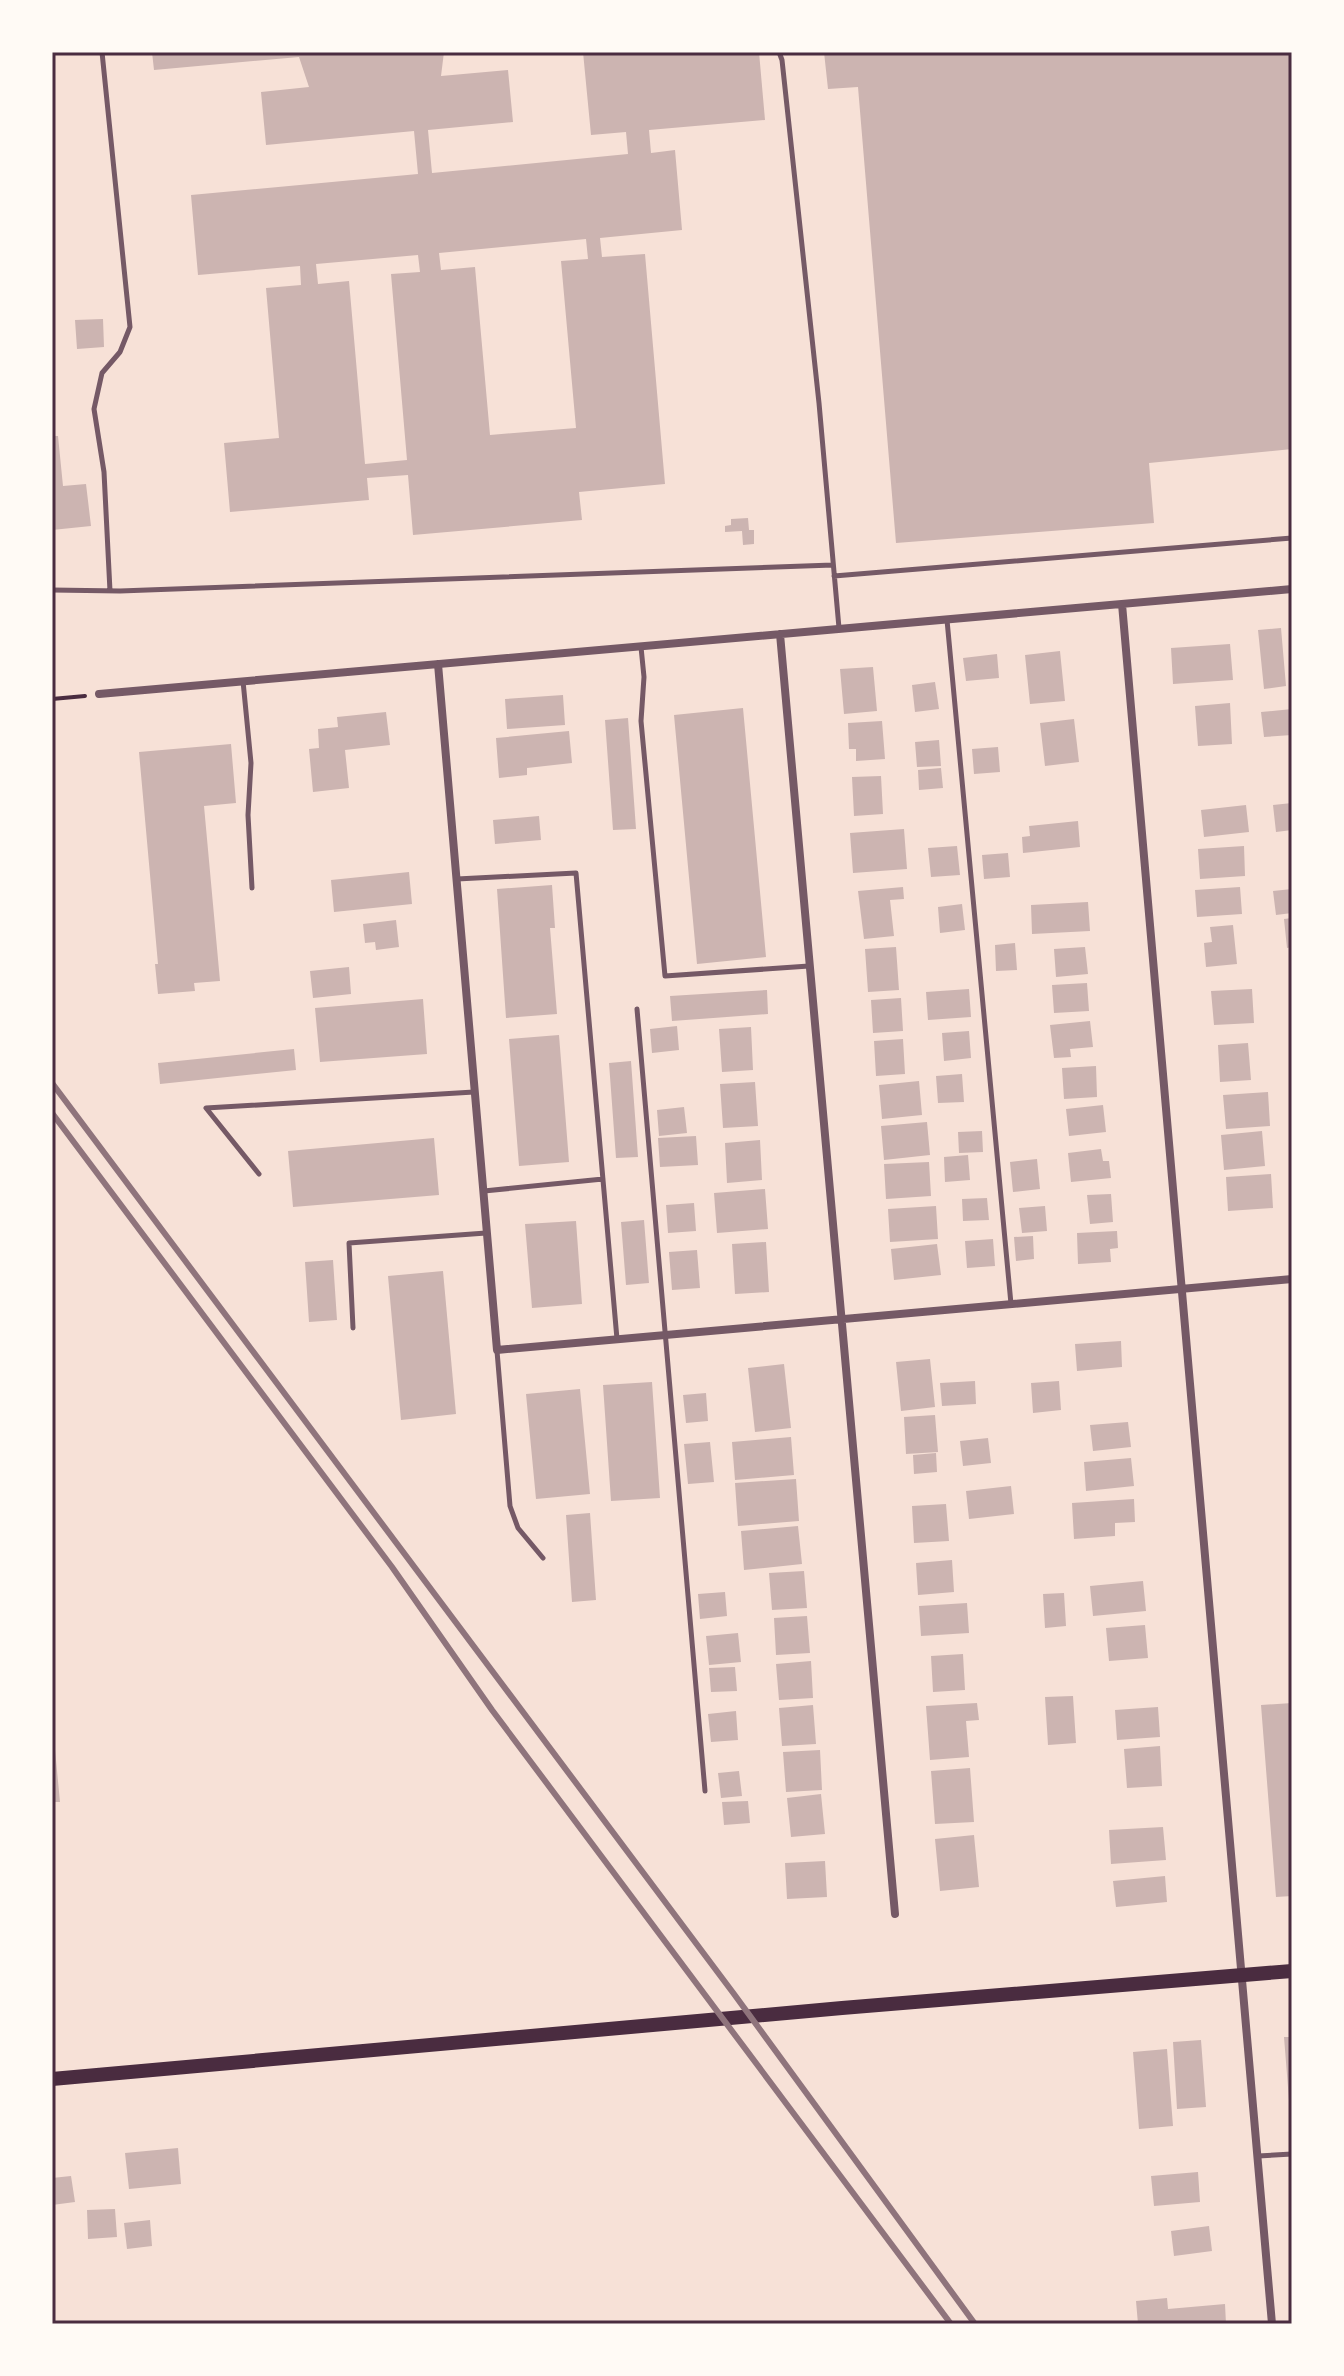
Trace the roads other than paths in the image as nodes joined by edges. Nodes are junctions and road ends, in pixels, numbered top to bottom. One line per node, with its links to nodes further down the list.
1 (102, 52): 8 (lane)
2 (779, 52): 4 (lane)
3 (1292, 538): 5 (lane)
4 (833, 565): 5 (lane); 8 (lane)
5 (834, 576): 11 (lane)
6 (1292, 589): 9 (street)
7 (52, 590): 8 (lane)
8 (110, 591)
9 (1122, 604): 10 (street); 27 (street)
10 (947, 620): 11 (street); 28 (lane)
11 (839, 629): 12 (street)
12 (780, 634): 13 (street); 19 (street)
13 (641, 647): 14 (street); 19 (lane)
14 (438, 664): 15 (street); 17 (street)
15 (243, 681): 16 (street); 18 (lane)
16 (99, 694)
17 (457, 879): 21 (street); 23 (lane)
18 (252, 888)
19 (810, 965): 29 (street)
20 (637, 1009): 31 (lane)
21 (475, 1092): 22 (lane); 24 (street)
22 (259, 1174)
23 (603, 1179): 24 (lane); 32 (lane)
24 (484, 1191): 25 (street)
25 (487, 1233): 30 (lane); 33 (street)
26 (1292, 1279): 27 (street)
27 (1182, 1289): 28 (street); 38 (street)
28 (1011, 1304): 29 (street)
29 (841, 1319): 31 (street); 36 (street)
30 (353, 1328)
31 (665, 1335): 32 (street); 35 (lane)
32 (617, 1339): 33 (street)
33 (497, 1350): 34 (lane)
34 (543, 1558)
35 (705, 1791)
36 (895, 1914)
37 (1292, 1971): 38 (main road)
38 (1243, 1976): 39 (main road); 41 (street)
39 (52, 2079)
40 (1292, 2154): 41 (lane)
41 (1257, 2157): 42 (street)
42 (1272, 2324)

